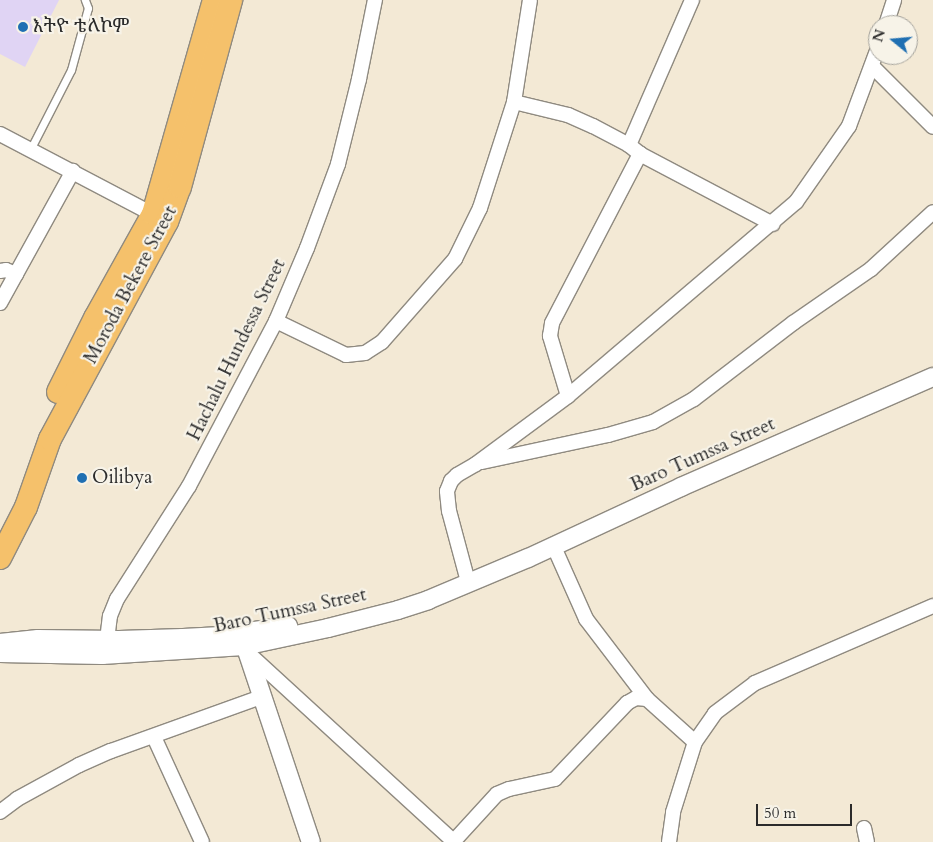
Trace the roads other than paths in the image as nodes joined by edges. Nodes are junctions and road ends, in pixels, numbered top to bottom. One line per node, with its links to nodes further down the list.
1 (85, 0): 13 (lane)
2 (214, 0): 17 (highway, Moroda Bekere Street)
3 (231, 0): 17 (highway, Moroda Bekere Street)
4 (375, 0): 22 (street, Hachalu Hundessa Street)
5 (530, 0): 10 (street)
6 (692, 0): 14 (street)
7 (894, 0): 8 (street)
8 (889, 15)
9 (872, 66): 11 (street); 18 (street)
10 (514, 102): 14 (street); 22 (street)
11 (933, 127)
12 (0, 134): 13 (street)
13 (30, 150): 15 (street)
14 (635, 150): 18 (street); 24 (street)
15 (73, 171): 17 (street); 20 (street)
16 (933, 212): 25 (street)
17 (160, 218): 26 (highway, Moroda Bekere Street)
18 (774, 224): 24 (street)
19 (0, 271): 20 (street)
20 (16, 274): 21 (street)
21 (0, 303)
22 (276, 321): 33 (street, Hachalu Hundessa Street)
23 (933, 377): 28 (street, Baro Tumssa Street)
24 (568, 396): 25 (street)
25 (476, 464): 31 (street)
26 (21, 504): 27 (highway, Moroda Bekere Street); 29 (highway, Moroda Bekere Street)
27 (0, 532)
28 (554, 547): 30 (street, Baro Tumssa Street); 38 (street)
29 (0, 558)
30 (491, 573): 31 (street, Baro Tumssa Street); 35 (street, Baro Tumssa Street)
31 (467, 578): 35 (street, Baro Tumssa Street)
32 (933, 606): 40 (street)
33 (107, 640): 34 (street, Baro Tumssa Street); 35 (street, Baro Tumssa Street)
34 (0, 643)
35 (243, 643): 36 (street, Baro Tumssa Street); 37 (street); 44 (street)
36 (0, 653)
37 (261, 697): 39 (street); 43 (street)
38 (647, 699): 40 (street); 44 (street)
39 (154, 737): 41 (street); 42 (street)
40 (695, 742): 45 (street)
41 (0, 812)
42 (202, 842)
43 (311, 842)
44 (453, 842)
45 (669, 842)

